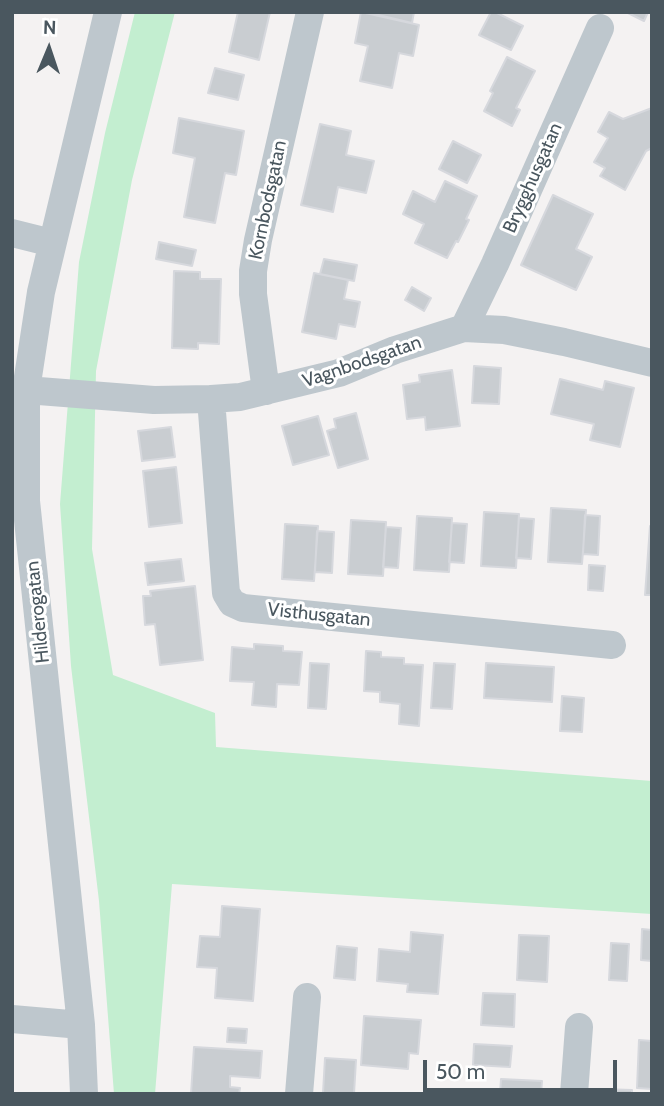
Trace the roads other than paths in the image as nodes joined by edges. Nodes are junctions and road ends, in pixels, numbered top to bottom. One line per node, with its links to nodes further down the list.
1 (108, 12): 5 (street, Hilderogatan)
2 (310, 12): 9 (street, Kornbodsgatan)
3 (600, 28): 6 (street, Brygghusgatan)
4 (12, 233): 5 (street)
5 (52, 243): 8 (street, Hilderogatan)
6 (464, 328): 7 (street, Vagnbodsgatan); 9 (street, Vagnbodsgatan)
7 (652, 363)
8 (26, 390): 10 (street, Vagnbodsgatan); 14 (street, Hilderogatan)
9 (265, 391): 10 (street, Vagnbodsgatan)
10 (211, 399): 11 (street, Visthusgatan)
11 (612, 645)
12 (307, 997): 17 (street)
13 (12, 1019): 14 (street)
14 (81, 1025): 16 (street, Hilderogatan)
15 (579, 1027): 18 (street)
16 (84, 1094)
17 (299, 1094)
18 (574, 1094)

